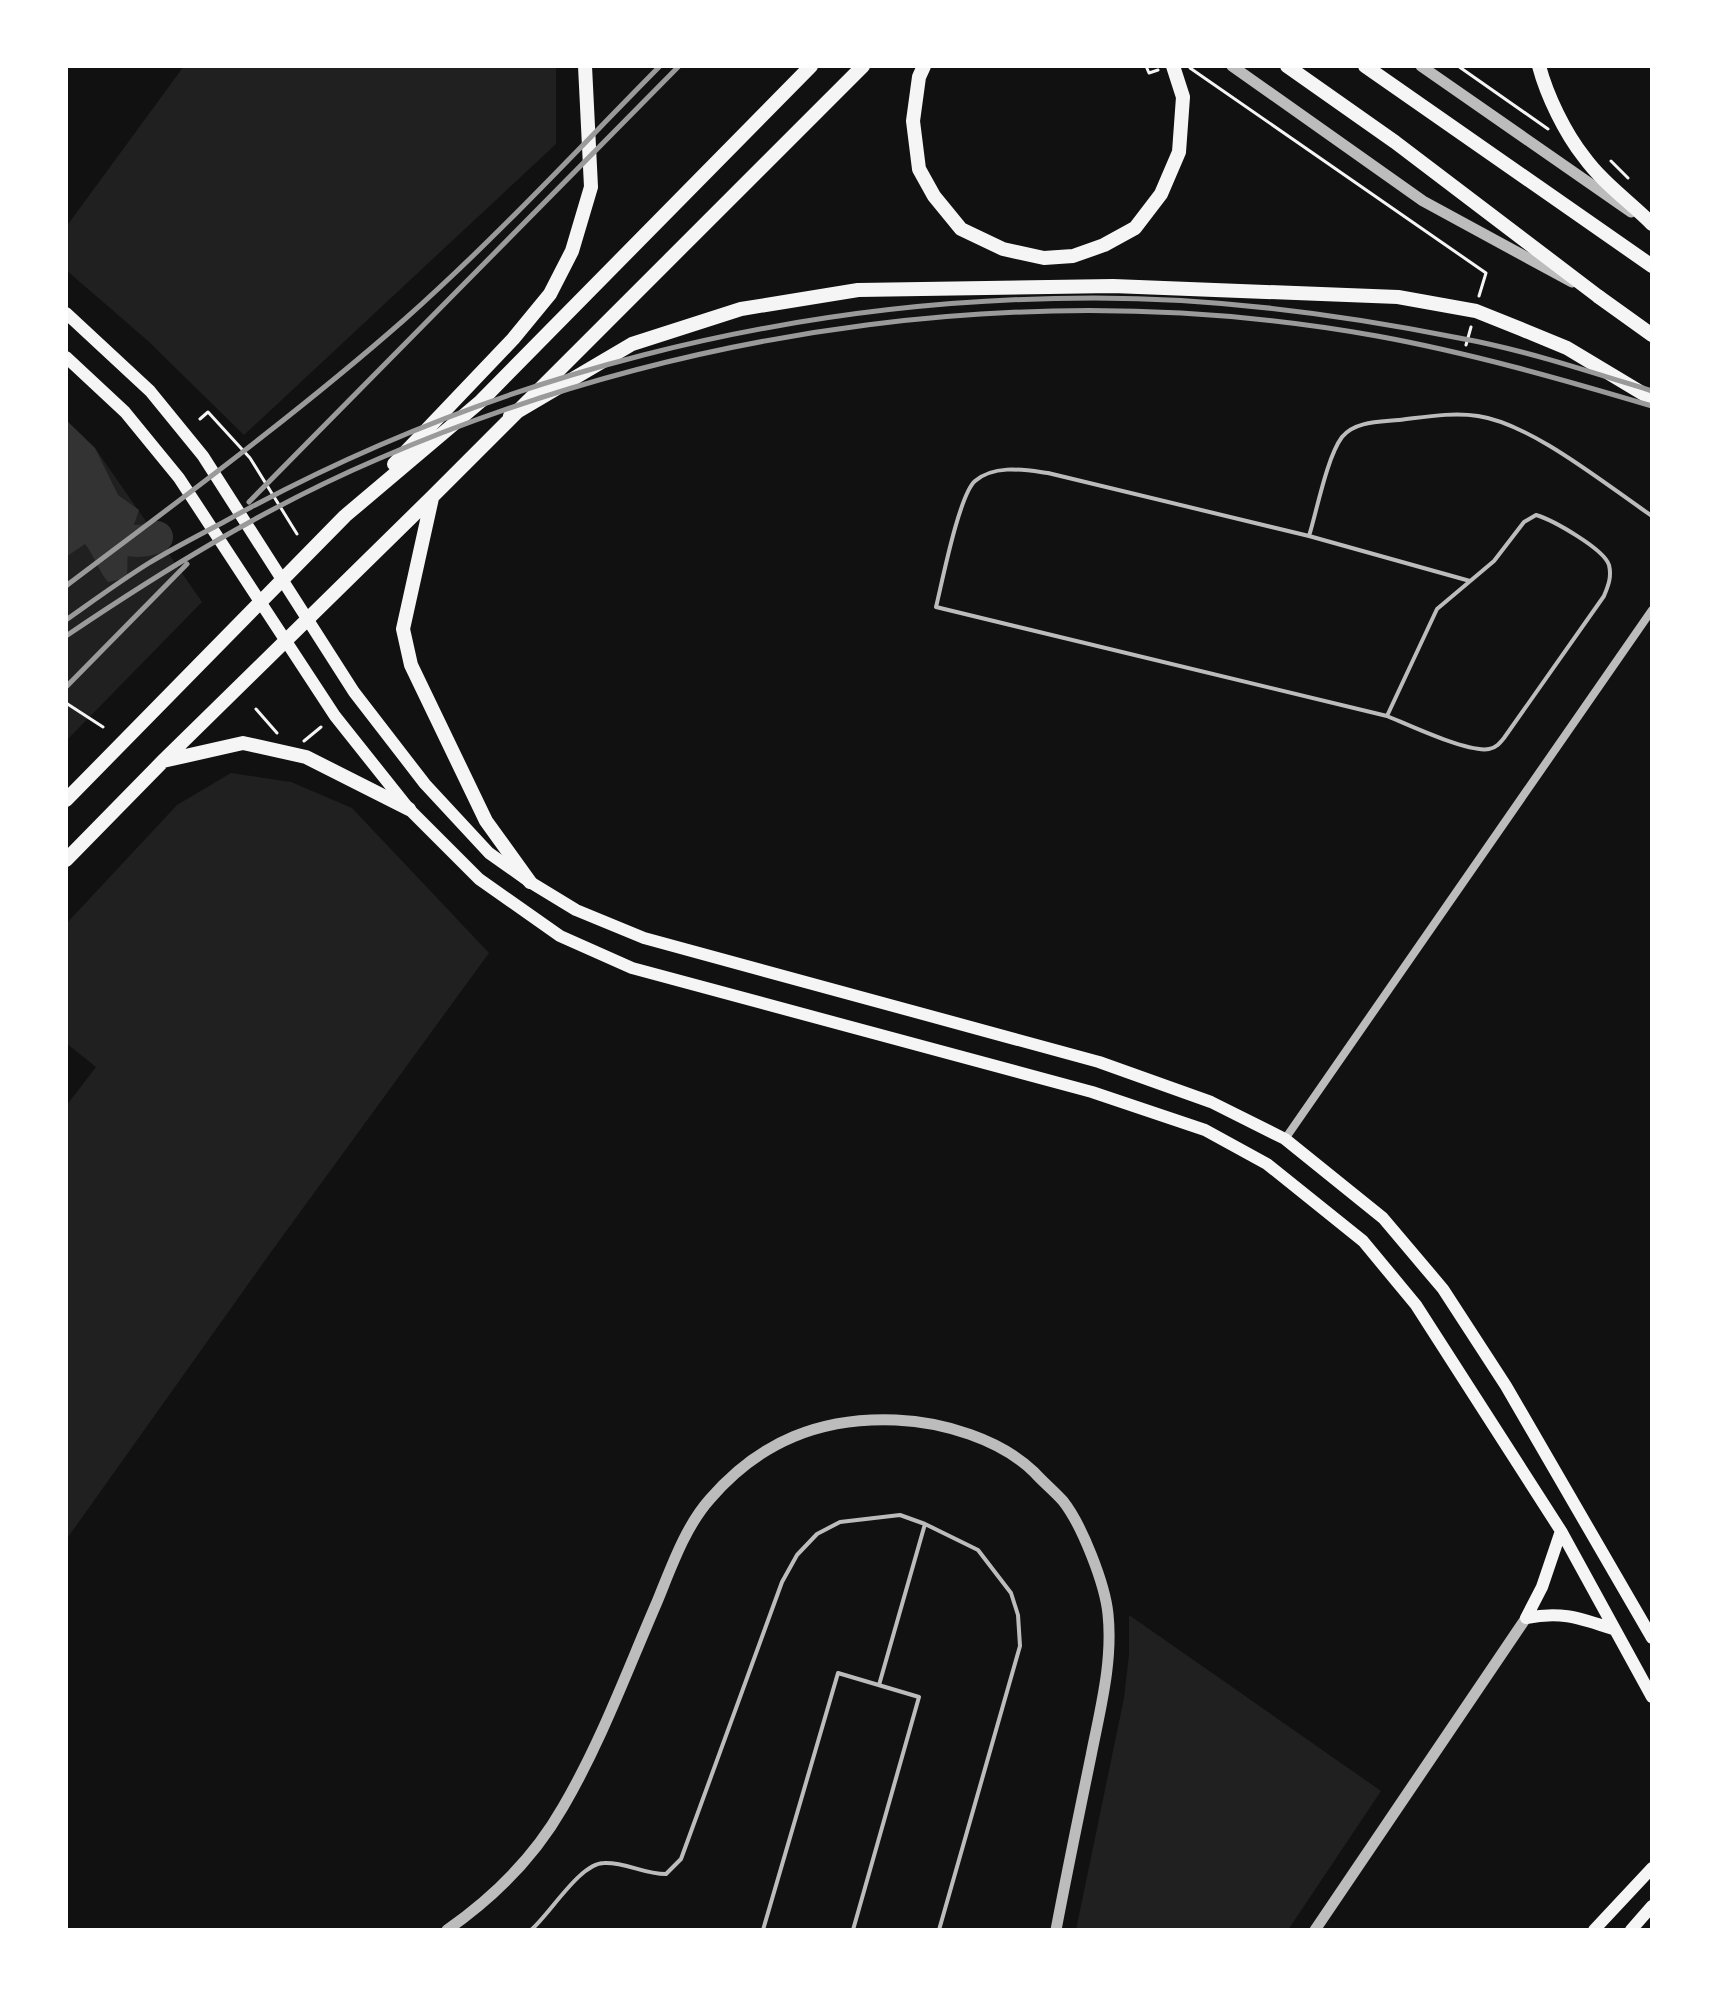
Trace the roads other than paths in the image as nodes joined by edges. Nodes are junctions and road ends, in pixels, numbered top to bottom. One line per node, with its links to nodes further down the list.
1 (585, 66): 20 (main road)
2 (811, 66): 20 (main road)
3 (863, 66): 18 (main road)
4 (924, 66): 5 (main road)
5 (1173, 66)
6 (1232, 66): 13 (street)
7 (1287, 66): 13 (main road)
8 (1365, 66): 12 (main road)
9 (1421, 66): 11 (street)
10 (1539, 66): 11 (main road)
11 (1652, 225)
12 (1652, 266)
13 (1599, 297): 15 (main road)
14 (66, 313): 30 (main road)
15 (1652, 335)
16 (66, 357): 28 (main road)
17 (1652, 399): 18 (main road)
18 (510, 416): 19 (main road)
19 (432, 497): 26 (main road); 30 (main road)
20 (345, 516): 27 (main road)
21 (1652, 516): 22 (lane)
22 (1309, 536): 23 (lane); 25 (lane)
23 (1470, 581): 25 (lane); 25 (lane)
24 (1652, 610): 31 (street)
25 (1387, 716)
26 (163, 761): 28 (main road); 29 (main road)
27 (66, 800)
28 (409, 809): 33 (main road)
29 (66, 860)
30 (530, 882): 31 (main road)
31 (1285, 1139): 36 (main road)
32 (925, 1524): 37 (lane); 42 (lane); 45 (lane)
33 (1561, 1531): 34 (main road); 35 (main road)
34 (1526, 1618): 35 (main road); 47 (street)
35 (1613, 1629): 38 (main road)
36 (1652, 1638)
37 (879, 1685): 43 (lane); 44 (lane)
38 (1652, 1697)
39 (1652, 1868): 48 (main road)
40 (1652, 1906): 49 (main road)
41 (447, 1930): 46 (street)
42 (531, 1930)
43 (763, 1930)
44 (853, 1930)
45 (939, 1930)
46 (1056, 1930)
47 (1315, 1930)
48 (1594, 1930)
49 (1631, 1930)

